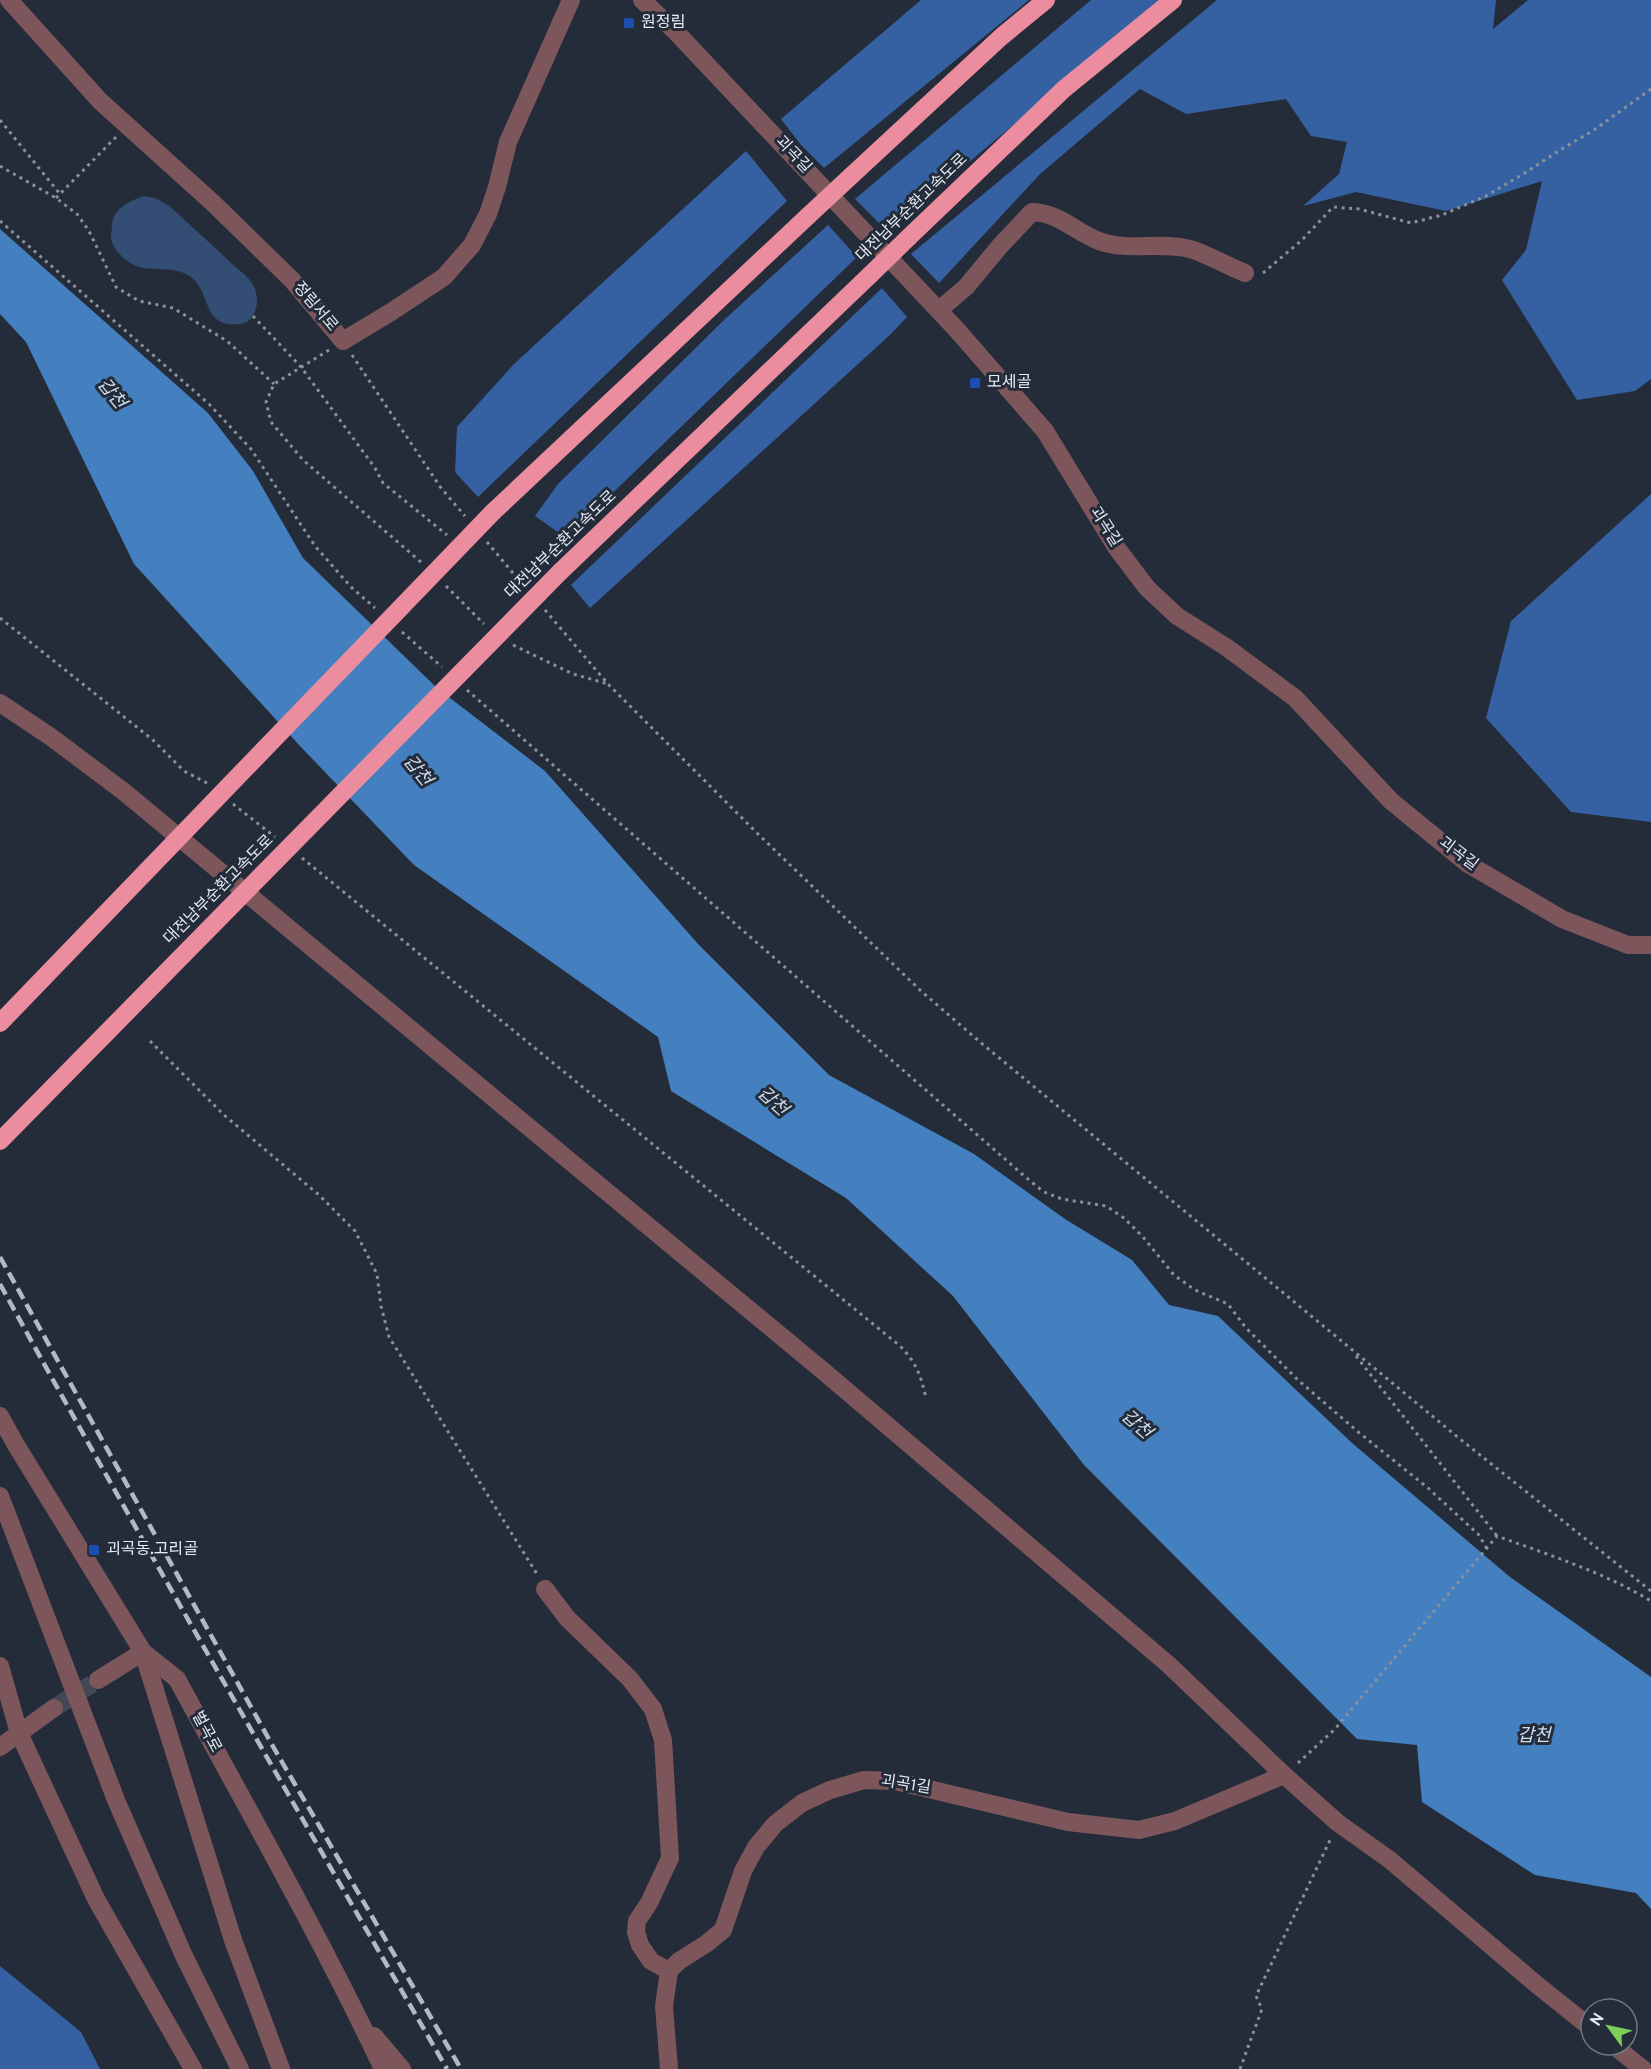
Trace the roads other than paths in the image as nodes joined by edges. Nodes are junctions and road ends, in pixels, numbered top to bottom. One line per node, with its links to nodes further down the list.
1 (9, 0): 2 (street, 정림서로)
2 (571, 0)
3 (642, 0): 7 (street, 괴곡길)
4 (1046, 0): 10 (highway, bridge)
5 (1173, 0): 11 (highway, 대전남부순환고속도로, bridge)
6 (1245, 273): 7 (street)
7 (939, 310): 9 (street, 괴곡길)
8 (0, 703): 21 (street)
9 (1651, 945)
10 (0, 1023)
11 (0, 1141)
12 (0, 1416): 15 (street, 벌곡로)
13 (0, 1496): 27 (street)
14 (545, 1589): 22 (street)
15 (143, 1652): 17 (street); 23 (street, 벌곡로); 28 (street)
16 (0, 1666): 19 (street)
17 (98, 1680)
18 (54, 1708): 19 (street)
19 (18, 1733): 20 (street); 26 (street)
20 (0, 1747)
21 (1284, 1775): 22 (street, 괴곡1길); 24 (street)
22 (669, 1971): 31 (street)
23 (358, 2018): 29 (street, 벌곡로); 30 (street)
24 (1579, 2018)
25 (1628, 2057): 32 (street)
26 (192, 2069)
27 (240, 2069)
28 (281, 2069)
29 (383, 2069)
30 (402, 2069)
31 (669, 2069)
32 (1643, 2069)

